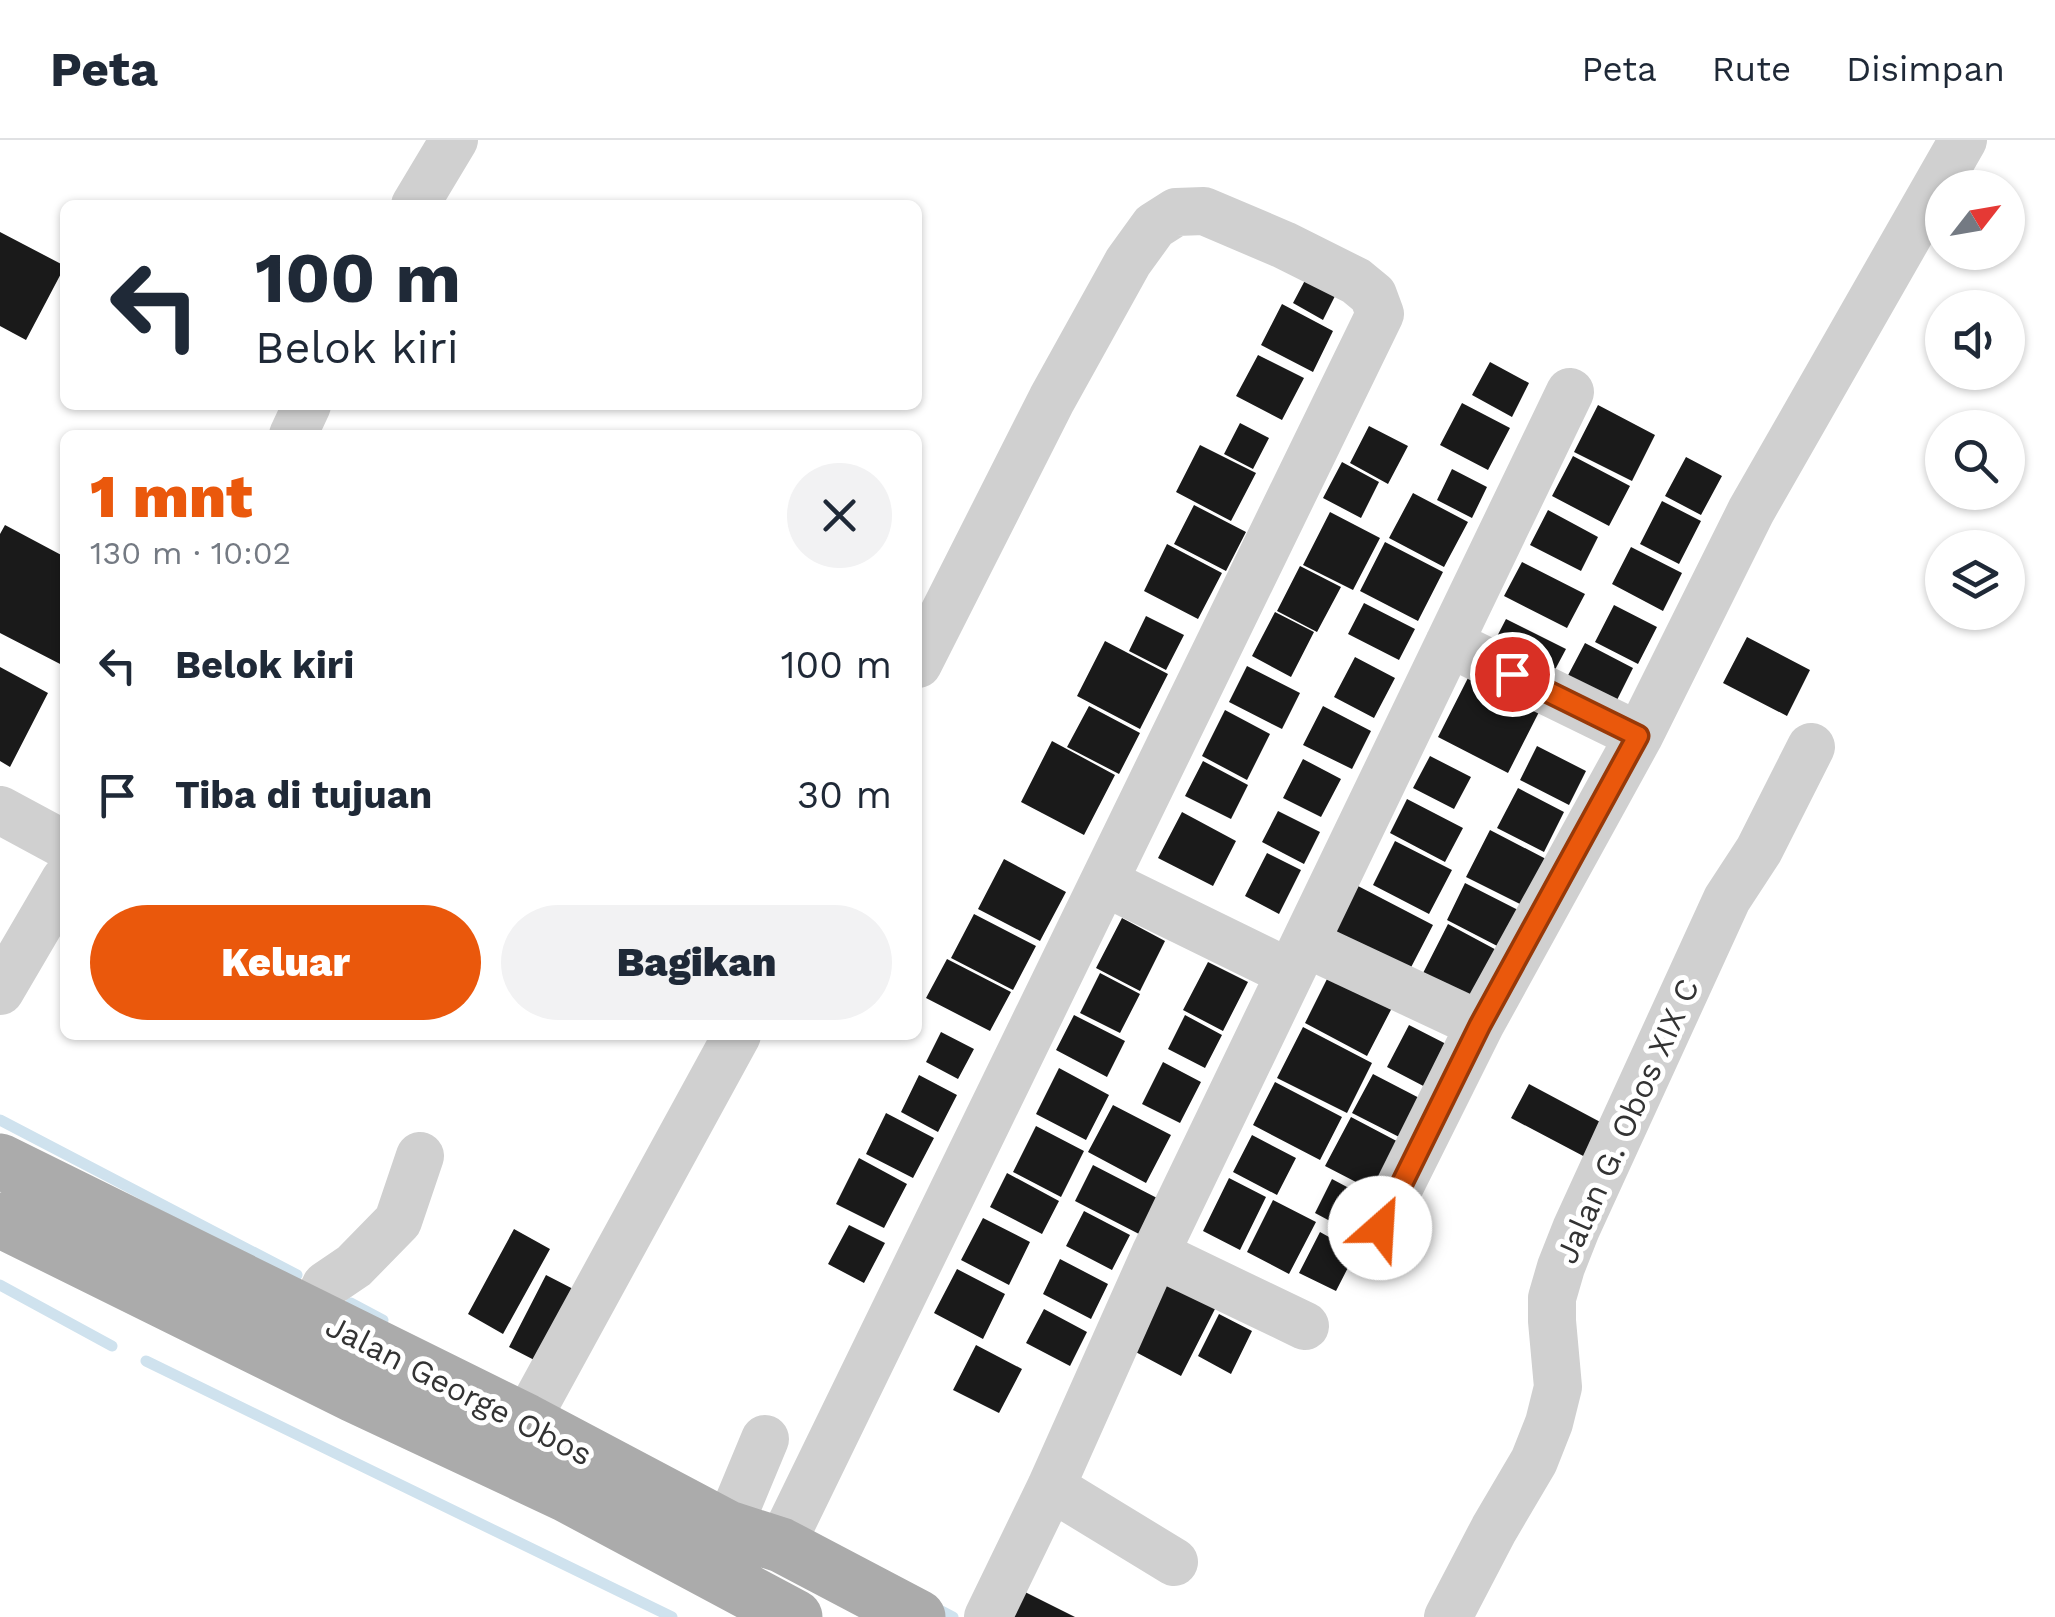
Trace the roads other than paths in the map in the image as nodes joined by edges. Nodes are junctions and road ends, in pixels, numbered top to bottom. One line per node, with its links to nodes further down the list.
1 (454, 140): 3 (street)
2 (1963, 140): 7 (street)
3 (418, 200)
4 (1570, 392): 5 (street)
5 (1449, 643): 7 (street); 13 (street)
6 (922, 656): 11 (street)
7 (1638, 736): 15 (street)
8 (1812, 747): 33 (street, Jalan G. Obos XIX C)
9 (0, 810): 10 (street)
10 (60, 842)
11 (1104, 882): 13 (street); 28 (street)
12 (60, 889): 14 (street)
13 (1298, 958): 15 (street); 21 (street)
14 (0, 991)
15 (1480, 1025): 20 (street)
16 (734, 1040): 24 (street)
17 (420, 1156): 22 (street)
18 (0, 1162): 22 (main road, Jalan George Obos)
19 (0, 1220): 30 (main road, Jalan George Obos)
20 (1380, 1228)
21 (1155, 1254): 23 (street); 26 (street)
22 (311, 1316): 24 (main road, Jalan George Obos)
23 (1305, 1326)
24 (526, 1421): 27 (main road, Jalan George Obos)
25 (765, 1439): 27 (street)
26 (1050, 1487): 29 (street); 32 (street)
27 (728, 1528): 28 (main road, Jalan George Obos)
28 (781, 1545): 31 (main road, Jalan George Obos)
29 (1174, 1562)
30 (795, 1617)
31 (918, 1617)
32 (988, 1617)
33 (1448, 1617)

